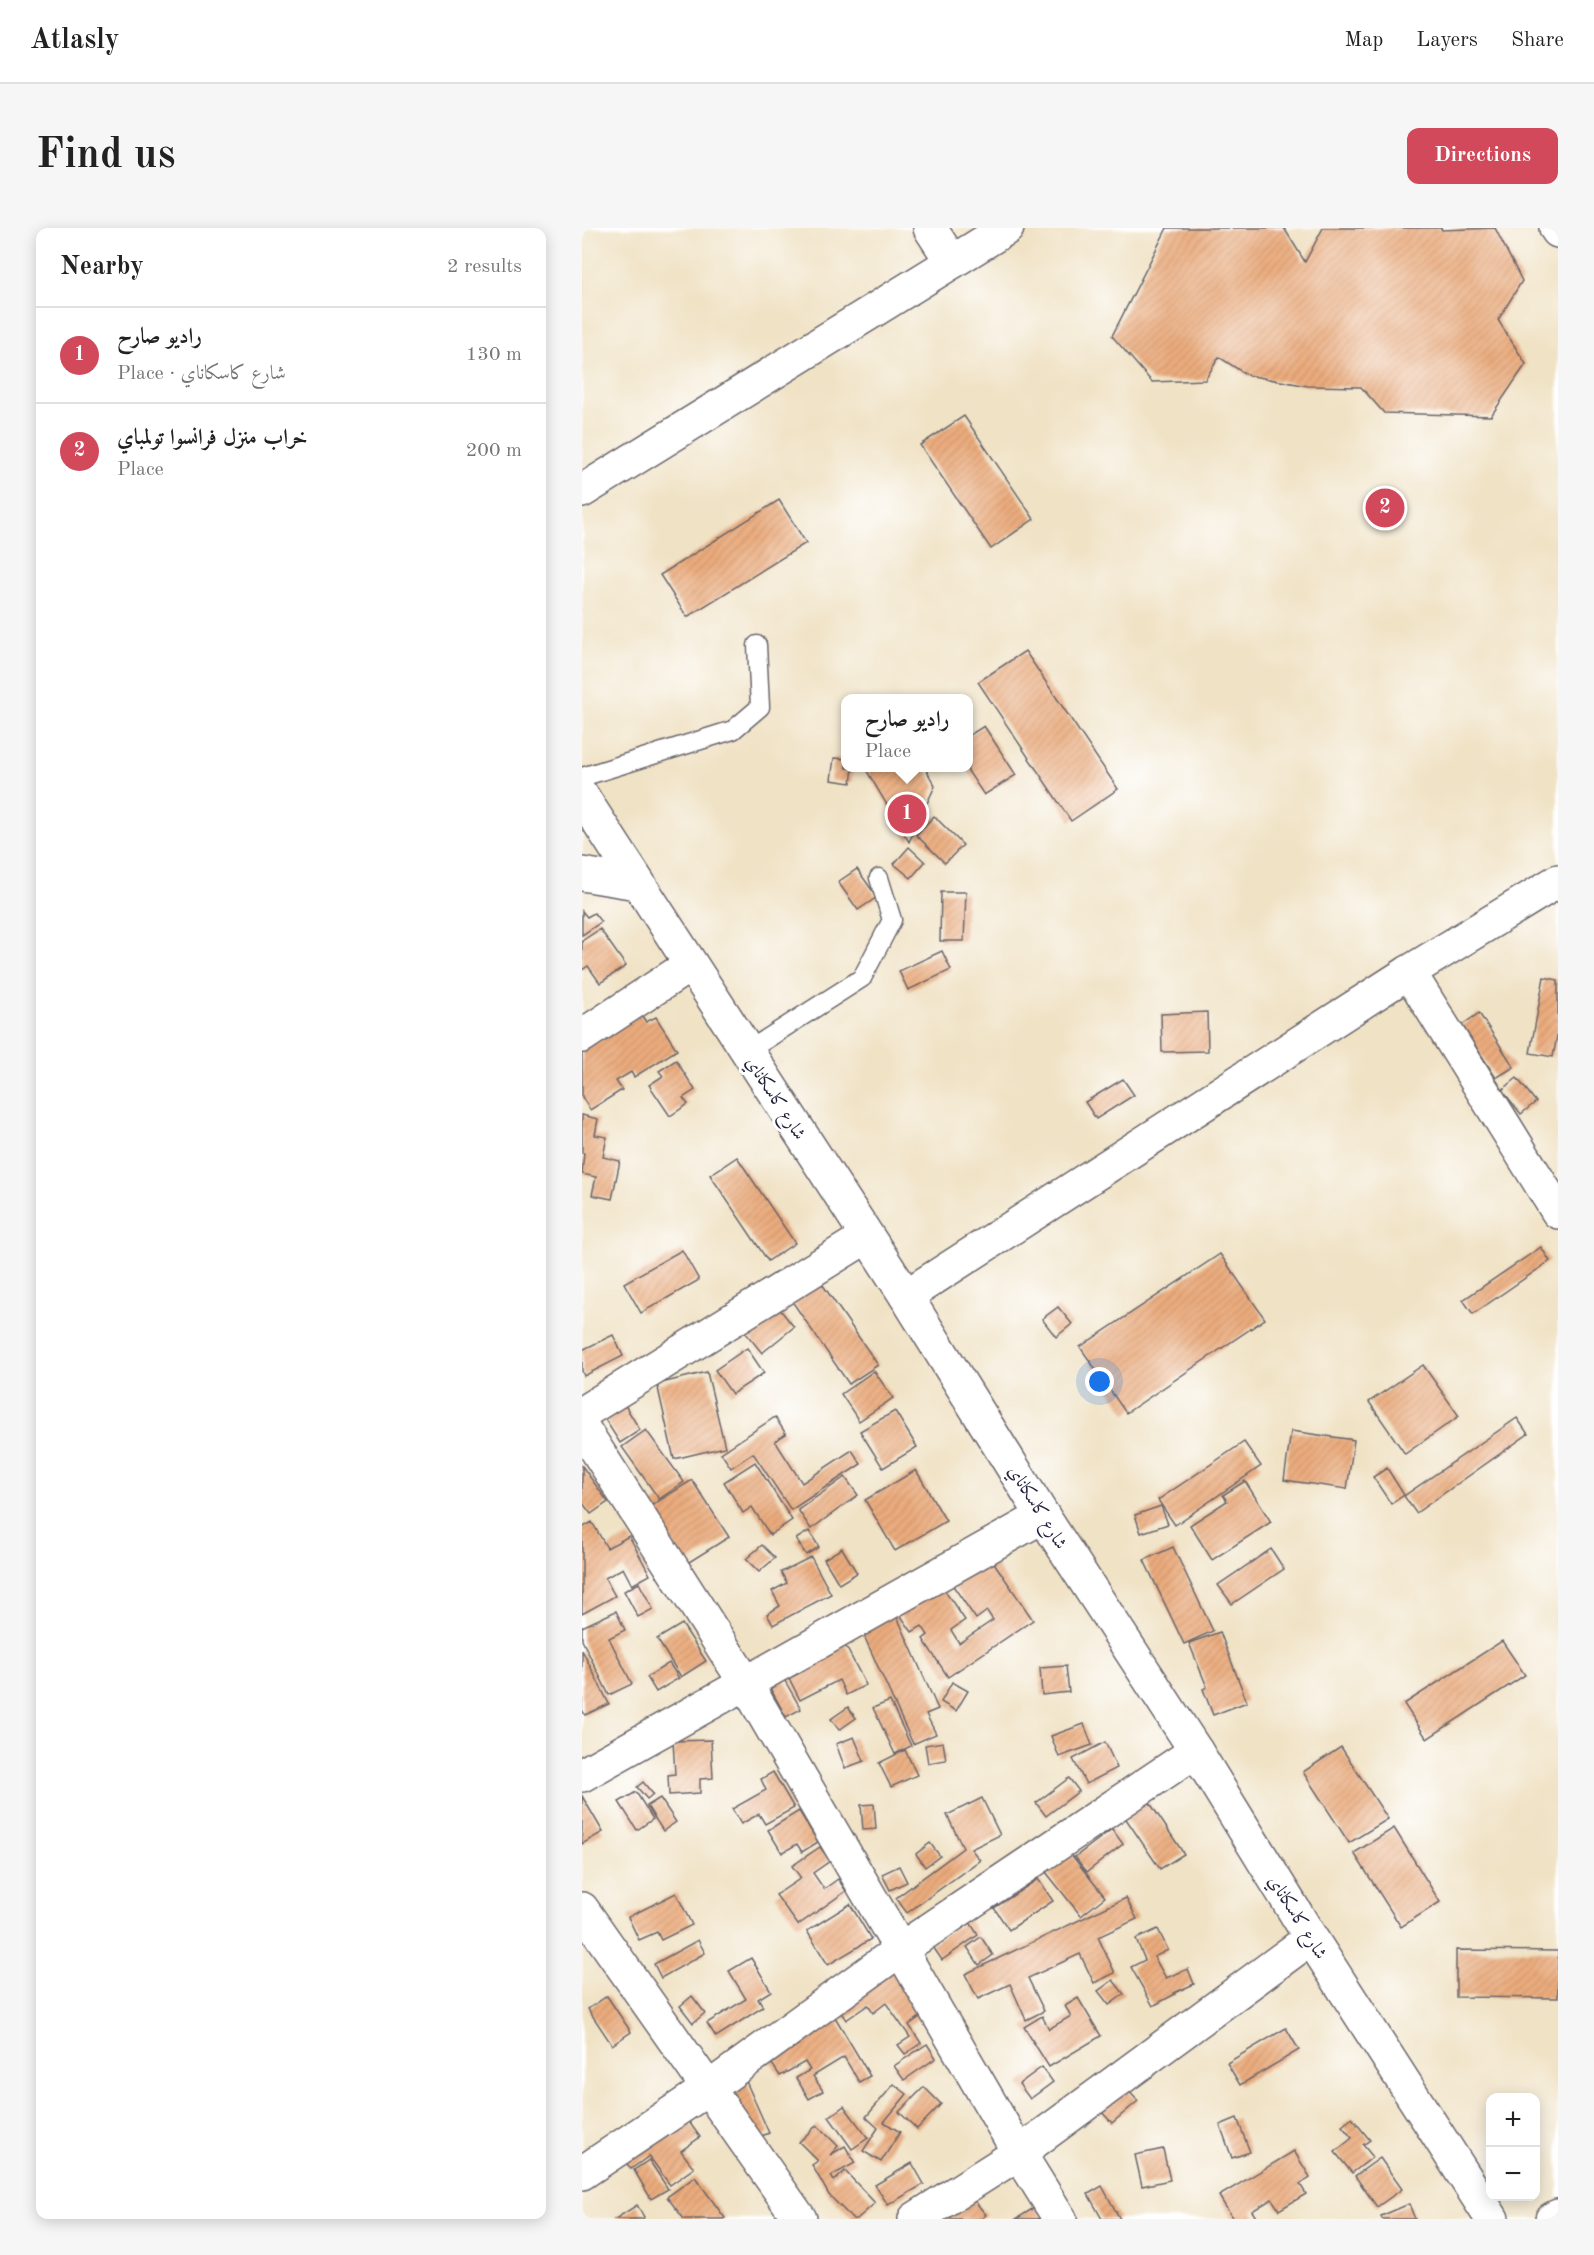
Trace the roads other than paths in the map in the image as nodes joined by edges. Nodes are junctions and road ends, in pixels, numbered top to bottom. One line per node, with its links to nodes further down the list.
1 (930, 228): 3 (street)
2 (1007, 228): 3 (street)
3 (952, 262): 4 (street)
4 (582, 491)
5 (757, 645): 6 (lane)
6 (582, 777)
7 (582, 796): 11 (street, شارع كاسكاناي)
8 (582, 874): 11 (street)
9 (879, 878): 15 (lane)
10 (1558, 881): 13 (street)
11 (636, 883): 12 (street, شارع كاسكاناي)
12 (690, 965): 14 (street); 15 (street, شارع كاسكاناي)
13 (1409, 972): 16 (street); 18 (street)
14 (582, 1036)
15 (746, 1052): 17 (street, شارع كاسكاناي)
16 (1558, 1212)
17 (866, 1237): 18 (street, شارع كاسكاناي); 19 (street)
18 (906, 1296): 21 (street, شارع كاسكاناي)
19 (582, 1413)
20 (582, 1427): 22 (street)
21 (1043, 1515): 22 (street); 23 (street, شارع كاسكاناي)
22 (746, 1682): 24 (street); 27 (street)
23 (1196, 1751): 26 (street, شارع كاسكاناي); 27 (street)
24 (582, 1775)
25 (582, 1909): 28 (street)
26 (1311, 1938): 29 (street); 35 (street, شارع كاسكاناي)
27 (901, 1949): 28 (street); 29 (street)
28 (709, 2088): 30 (street); 32 (street)
29 (1018, 2153): 33 (street); 34 (street)
30 (582, 2173)
31 (1558, 2216): 36 (street)
32 (800, 2219)
33 (915, 2219)
34 (1060, 2219)
35 (1492, 2219)
36 (1552, 2219)

